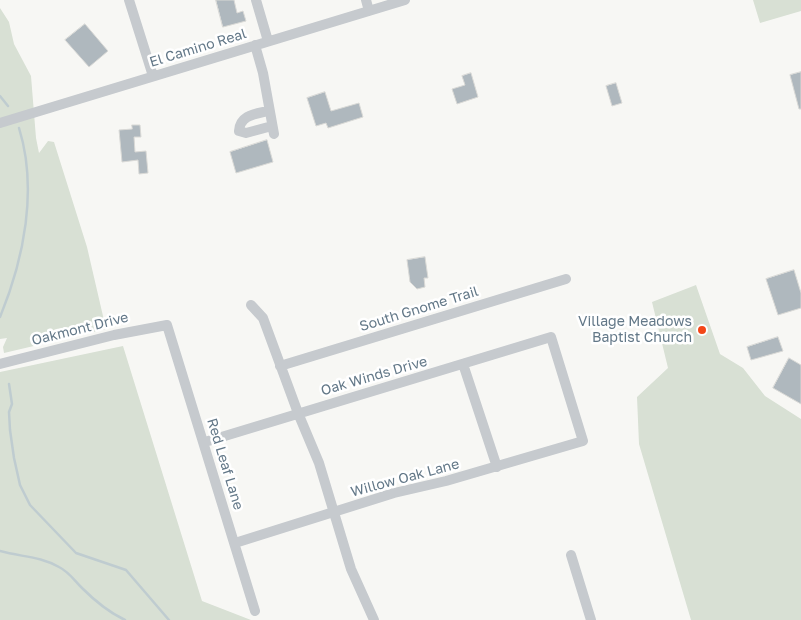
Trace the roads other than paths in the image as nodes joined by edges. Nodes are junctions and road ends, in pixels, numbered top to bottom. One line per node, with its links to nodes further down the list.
1 (129, 0): 8 (street)
2 (256, 0): 6 (street)
3 (366, 0): 5 (street)
4 (405, 0): 5 (street, El Camino Real)
5 (369, 11): 6 (street, El Camino Real)
6 (268, 41): 7 (street, El Camino Real)
7 (255, 45): 8 (street, El Camino Real); 9 (street)
8 (153, 76): 10 (street, El Camino Real)
9 (268, 111): 9 (street)
10 (0, 123)
11 (566, 278): 16 (street, South Gnome Trail)
12 (251, 304): 16 (street)
13 (167, 325): 14 (street, Oakmont Drive); 19 (street, Red Leaf Lane)
14 (0, 364)
15 (464, 364): 17 (street, Oak Winds Drive); 18 (street, Oak Winds Drive); 20 (street)
16 (280, 366): 17 (street)
17 (298, 413): 19 (street, Oak Winds Drive); 21 (street)
18 (583, 441): 20 (street, Willow Oak Lane)
19 (205, 442): 22 (street, Red Leaf Lane)
20 (496, 467): 21 (street, Willow Oak Lane)
21 (335, 512): 22 (street, Willow Oak Lane); 25 (street)
22 (235, 543): 24 (street, Red Leaf Lane)
23 (571, 556): 26 (street)
24 (255, 611)
25 (374, 620)
26 (591, 620)

